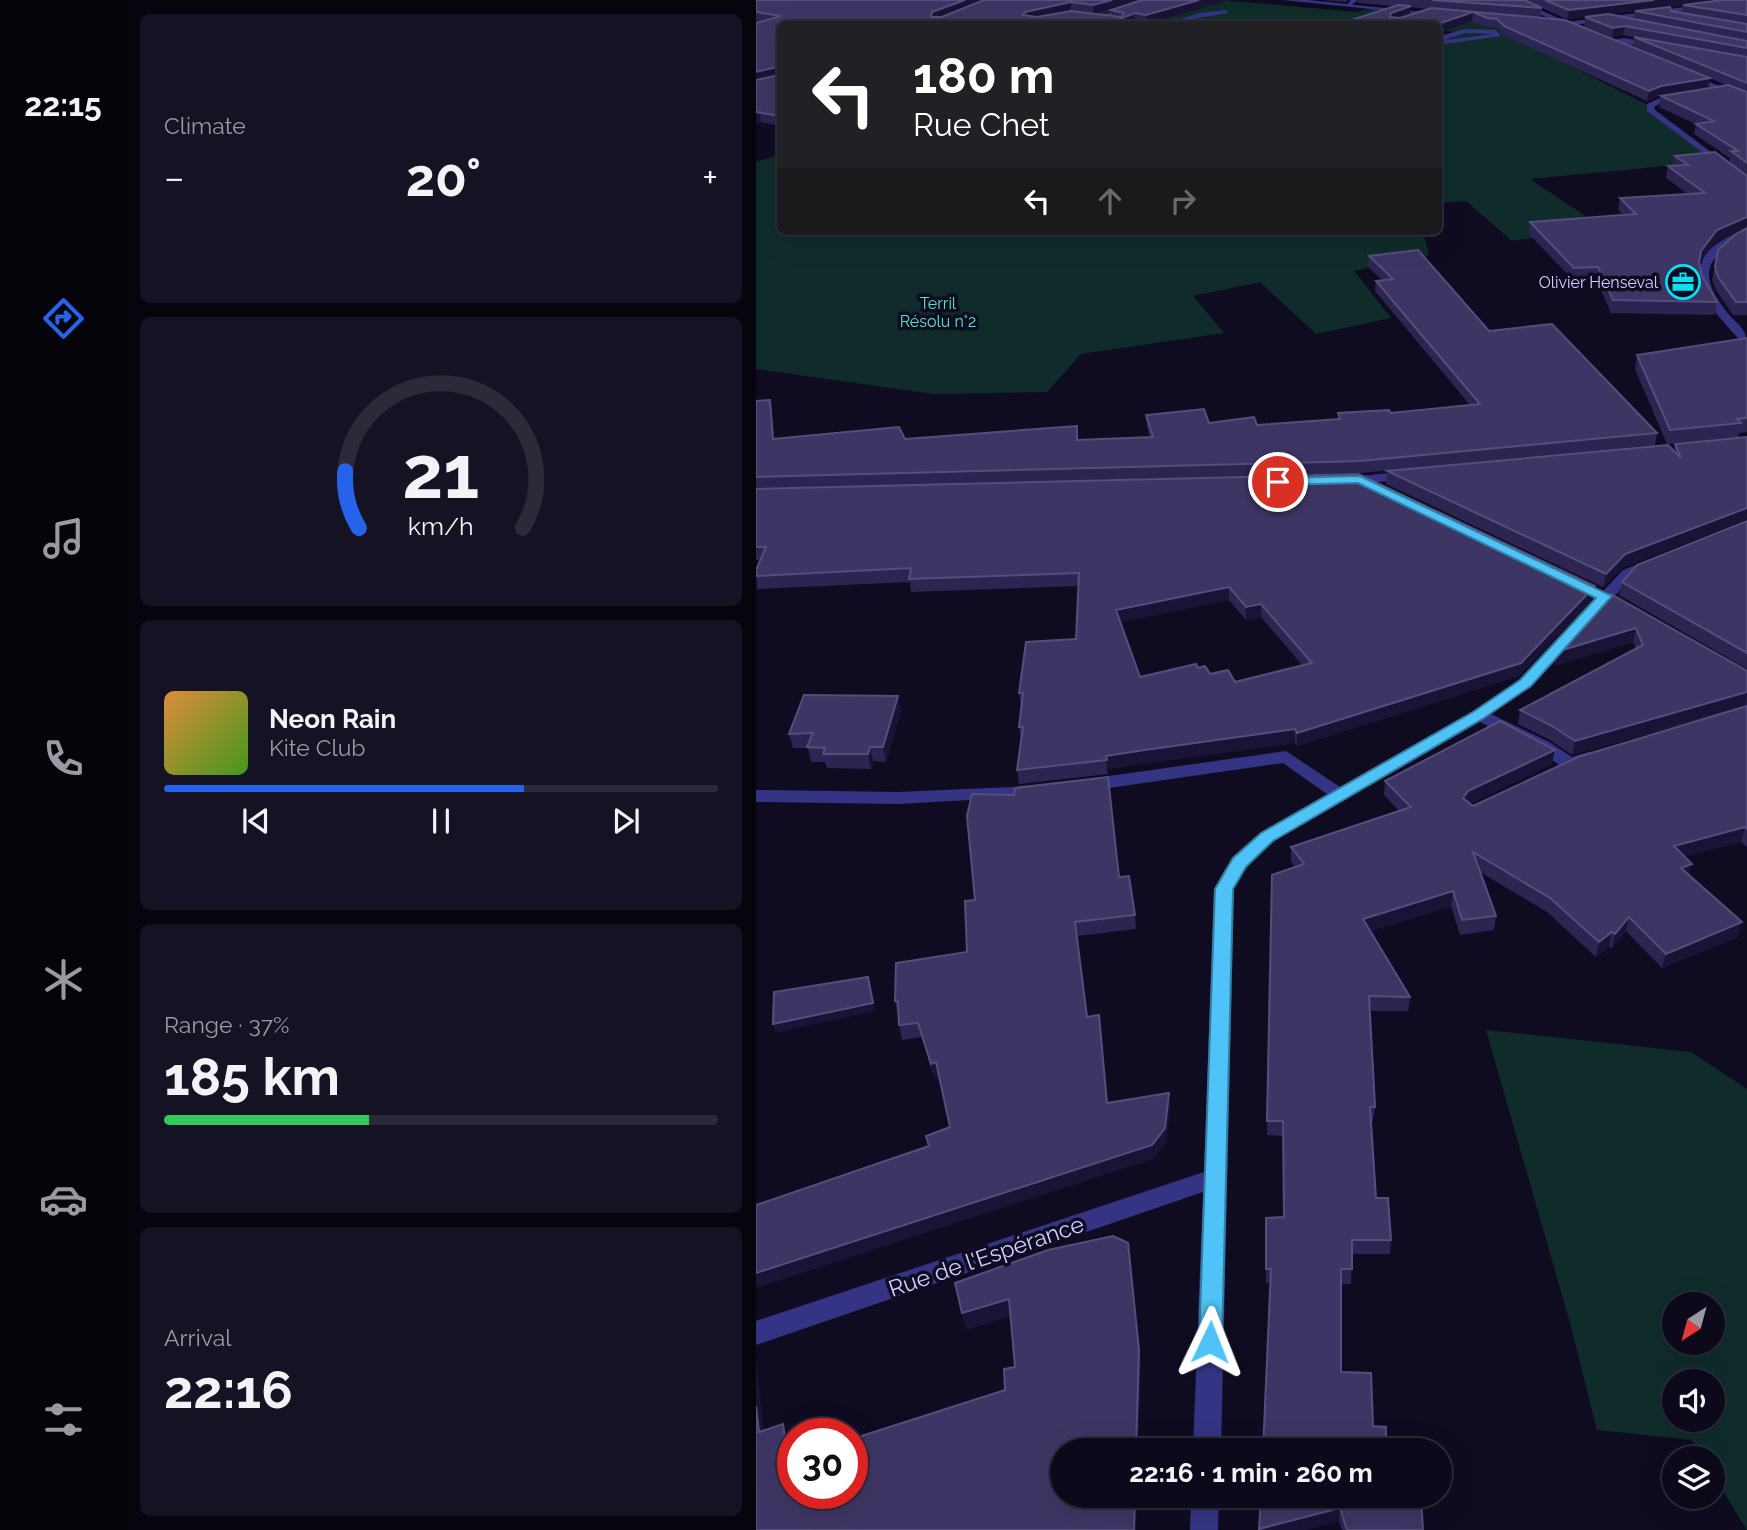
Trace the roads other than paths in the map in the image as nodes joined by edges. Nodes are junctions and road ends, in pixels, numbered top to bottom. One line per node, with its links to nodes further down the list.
1 (1161, 0): 15 (street)
2 (1286, 0): 7 (street)
3 (1355, 0): 7 (street)
4 (1511, 0): 19 (street)
5 (1747, 1): 6 (street)
6 (1725, 4): 8 (street); 11 (street)
7 (1348, 5): 10 (street)
8 (1747, 11)
9 (1226, 12): 16 (street)
10 (1427, 13): 12 (street); 17 (street)
11 (1651, 13): 13 (street); 14 (street)
12 (1455, 15)
13 (1678, 18)
14 (1604, 19): 19 (street); 20 (street)
15 (1103, 21)
16 (1178, 21)
17 (1404, 21)
18 (1538, 22): 19 (street)
19 (1566, 24): 21 (street)
20 (1630, 24)
21 (1588, 34)
22 (1599, 38): 25 (street)
23 (1442, 40): 24 (street)
24 (1442, 41)
25 (1609, 42): 26 (street); 27 (street)
26 (1659, 45)
27 (1632, 52)
28 (1679, 71): 29 (street)
29 (1725, 90): 30 (street); 31 (street)
30 (1747, 99)
31 (1747, 183)
32 (1747, 232): 33 (street)
33 (1747, 341)
34 (1426, 473): 35 (street)
35 (1384, 491)
36 (1667, 556): 37 (street)
37 (1479, 715): 39 (street); 41 (street)
38 (1605, 754): 39 (street)
39 (1570, 764): 40 (street)
40 (1545, 776)
41 (1340, 795): 42 (street); 43 (street)
42 (756, 796)
43 (1216, 1178): 44 (street, Rue de l'Espérance); 45 (street)
44 (756, 1333)
45 (1207, 1438)
46 (1205, 1508): 47 (street)
47 (1204, 1530)

